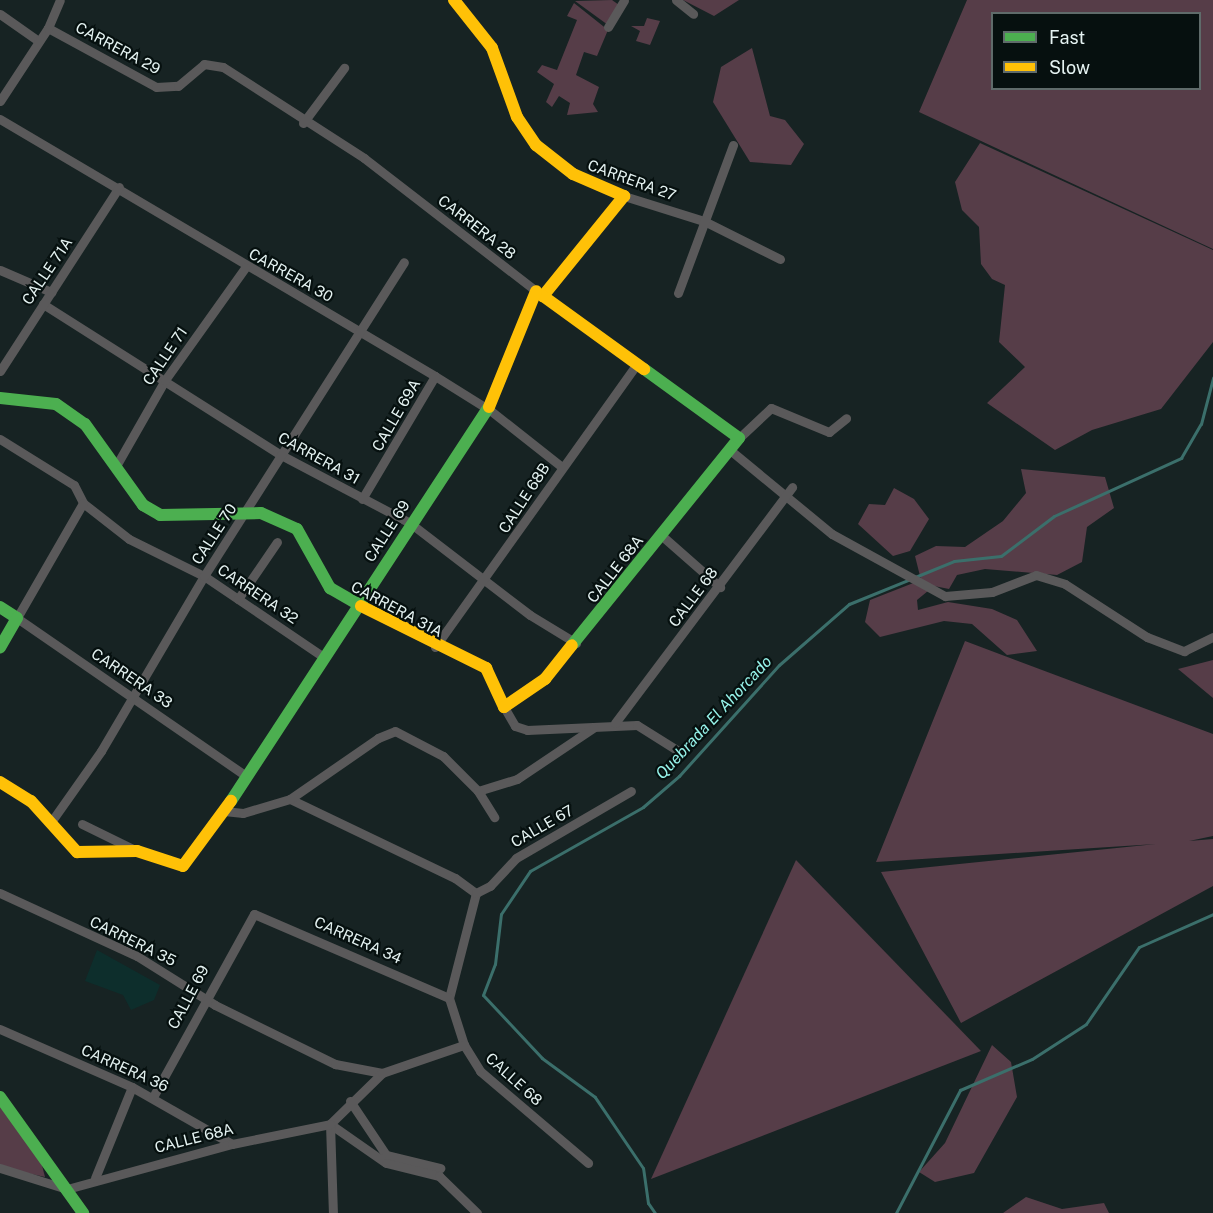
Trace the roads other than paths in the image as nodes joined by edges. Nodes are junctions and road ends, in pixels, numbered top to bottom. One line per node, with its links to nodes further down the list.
1 (60, 0): 8 (street)
2 (454, 0): 17 (street, CARRERA 27)
3 (624, 0): 7 (street)
4 (676, 0): 6 (street)
5 (0, 14): 9 (street)
6 (693, 14)
7 (608, 27)
8 (48, 28): 9 (street); 10 (street, CARRERA 29)
9 (37, 40): 12 (street)
10 (204, 64): 14 (street, CARRERA 28)
11 (344, 68): 14 (street)
12 (0, 101)
13 (0, 119): 16 (street, CARRERA 30)
14 (303, 123): 25 (street, CARRERA 28)
15 (733, 145): 18 (street)
16 (119, 187): 21 (street, CARRERA 30); 23 (street, CALLE 71A)
17 (624, 196): 18 (street, CARRERA 27); 25 (street, CALLE 69)
18 (704, 220): 19 (street, CARRERA 27); 24 (street)
19 (780, 259)
20 (404, 262): 27 (street, CALLE 70)
21 (245, 268): 27 (street, CARRERA 30); 31 (street, CALLE 71)
22 (0, 270): 23 (street)
23 (51, 292): 26 (street, CALLE 71A)
24 (678, 293)
25 (539, 294): 28 (street, CARRERA 28); 33 (street, CALLE 69)
26 (43, 304): 29 (street, CALLE 71A); 31 (street, CARRERA 31)
27 (360, 332): 30 (street, CARRERA 30); 38 (street, CALLE 70)
28 (637, 364): 35 (street, CARRERA 28); 40 (street, CALLE 68B)
29 (0, 371)
30 (435, 376): 33 (street, CARRERA 30); 42 (street, CALLE 69A)
31 (165, 380): 38 (street, CARRERA 31); 39 (street, CALLE 71)
32 (0, 398): 39 (street, CARRERA 31A)
33 (489, 410): 40 (street, CARRERA 30); 45 (street, CALLE 69)
34 (846, 418): 35 (street, CALLE 68A)
35 (739, 438): 37 (street, CALLE 68A)
36 (0, 439): 43 (street, CARRERA 32)
37 (730, 450): 41 (street); 46 (street, CALLE 68A)
38 (281, 455): 42 (street, CARRERA 31); 44 (street, CALLE 70)
39 (116, 466): 44 (street, CARRERA 31A)
40 (562, 467): 49 (street, CALLE 68B)
41 (789, 491): 50 (street, CALLE 68); 55 (street)
42 (362, 499): 45 (street, CARRERA 31)
43 (83, 503): 48 (street, CARRERA 32); 54 (street)
44 (247, 512): 48 (street, CALLE 70); 52 (street, CARRERA 31A)
45 (410, 523): 49 (street, CARRERA 31); 52 (street, CALLE 69)
46 (661, 535): 50 (street); 56 (street, CALLE 68A)
47 (277, 542): 51 (street)
48 (204, 576): 51 (street, CARRERA 32); 60 (street, CALLE 70)
49 (486, 578): 56 (street, CARRERA 31); 58 (street, CALLE 68B)
50 (720, 587): 62 (street, CALLE 68)
51 (238, 599): 59 (street, CARRERA 32)
52 (357, 604): 58 (street, CARRERA 31A); 59 (street, CALLE 69)
53 (0, 608): 54 (street, CARRERA 33)
54 (17, 618): 57 (street); 60 (street, CARRERA 33)
55 (1213, 637)
56 (576, 643): 61 (street, CALLE 68A)
57 (0, 647)
58 (435, 647): 61 (street, CARRERA 31A)
59 (322, 656): 65 (street, CALLE 69)
60 (131, 696): 65 (street, CARRERA 33); 72 (street, CALLE 70)
61 (504, 707): 63 (street, CARRERA 31A)
62 (615, 723): 63 (street, CARRERA 31A); 64 (street, CARRERA 31A)
63 (596, 726): 67 (street)
64 (680, 752)
65 (245, 775): 70 (street, CALLE 69)
66 (0, 782): 72 (street)
67 (478, 791): 69 (street); 71 (street)
68 (631, 791): 76 (street, CALLE 67)
69 (290, 800): 70 (street); 76 (street)
70 (224, 811): 74 (street, CALLE 69)
71 (494, 817)
72 (51, 822): 74 (street)
73 (82, 824): 74 (street)
74 (137, 851)
75 (0, 893): 78 (street, CARRERA 35)
76 (476, 893): 79 (street)
77 (254, 914): 78 (street, CALLE 69); 79 (street, CARRERA 34)
78 (205, 996): 82 (street, CARRERA 35); 85 (street, CALLE 69)
79 (449, 998): 81 (street, CALLE 68)
80 (0, 1029): 83 (street, CARRERA 36)
81 (464, 1045): 82 (street); 89 (street, CALLE 68)
82 (382, 1073): 86 (street)
83 (132, 1087): 85 (street, CARRERA 36); 92 (street)
84 (0, 1097): 93 (street)
85 (153, 1097): 88 (street, CARRERA 36)
86 (350, 1101): 87 (street); 91 (street)
87 (330, 1124): 88 (street, CALLE 68A); 95 (street); 96 (street)
88 (232, 1144): 92 (street, CALLE 68A)
89 (588, 1163)
90 (0, 1168): 93 (street)
91 (440, 1168)
92 (95, 1178): 93 (street, CALLE 68A)
93 (67, 1189): 94 (street)
94 (83, 1213)
95 (333, 1213)
96 (477, 1213)

